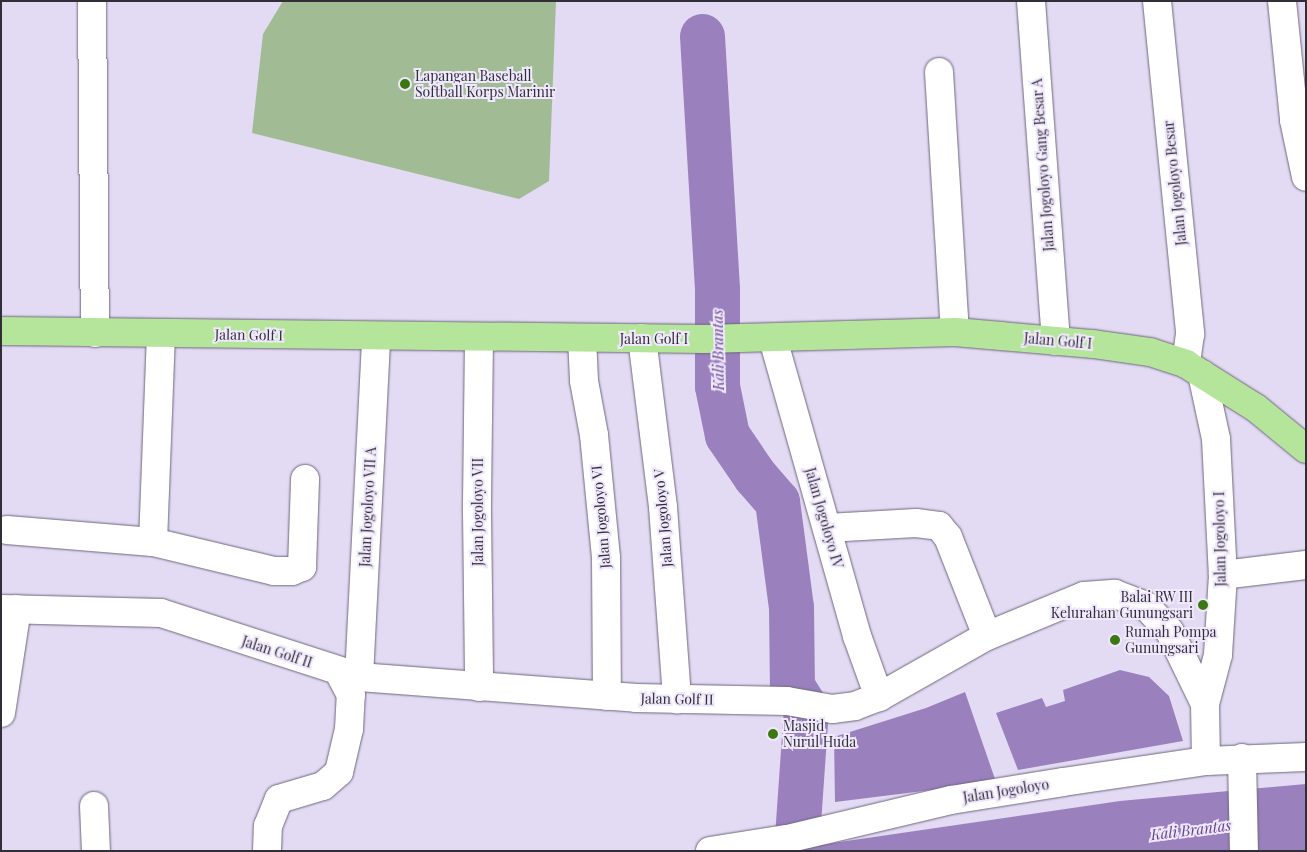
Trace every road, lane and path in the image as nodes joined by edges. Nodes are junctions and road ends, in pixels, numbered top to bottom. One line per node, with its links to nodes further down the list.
1 (92, 1): 9 (street)
2 (1031, 1): 11 (street, Jalan Jogoloyo Gang Besar A)
3 (1157, 1): 17 (street, Jalan Jogoloyo Besar)
4 (1282, 1): 6 (street)
5 (939, 72): 8 (street)
6 (1306, 177)
7 (1, 332): 9 (main road, Jalan Golf I)
8 (955, 332): 11 (main road, Jalan Golf I); 16 (main road, Jalan Golf I)
9 (94, 333): 10 (main road, Jalan Golf I)
10 (161, 334): 12 (main road, Jalan Golf I); 22 (street)
11 (1056, 334): 17 (main road, Jalan Golf I)
12 (376, 336): 13 (main road, Jalan Golf I); 27 (street, Jalan Jogoloyo VII A)
13 (479, 338): 14 (main road, Jalan Golf I); 28 (street, Jalan Jogoloyo VII)
14 (582, 338): 15 (main road, Jalan Golf I); 29 (street, Jalan Jogoloyo VI)
15 (642, 338): 16 (main road, Jalan Golf I); 31 (street, Jalan Jogoloyo V)
16 (773, 339): 20 (street, Jalan Jogoloyo IV)
17 (1194, 369): 18 (main road, Jalan Golf I); 24 (street, Jalan Jogoloyo I)
18 (1306, 450)
19 (306, 479): 22 (street)
20 (827, 528): 26 (street); 30 (street, Jalan Jogoloyo IV)
21 (6, 530): 22 (street)
22 (153, 542)
23 (1306, 565): 24 (street)
24 (1223, 575): 32 (street, Jalan Jogoloyo I)
25 (9, 609): 27 (street, Jalan Golf II); 33 (street, Jalan Golf II)
26 (987, 636): 30 (street, Jalan Golf II); 32 (street, Jalan Golf II)
27 (349, 675): 28 (street, Jalan Golf II); 39 (street)
28 (479, 687): 29 (street, Jalan Golf II)
29 (607, 696): 31 (street, Jalan Golf II)
30 (879, 697): 31 (street, Jalan Golf II)
31 (677, 699)
32 (1205, 704): 35 (street, Jalan Golf II)
33 (1, 713)
34 (1306, 757): 36 (street, Jalan Jogoloyo)
35 (1206, 761): 36 (street, Jalan Jogoloyo); 40 (street, Jalan Jogoloyo)
36 (1242, 770): 41 (street)
37 (94, 806): 38 (street)
38 (96, 851)
39 (267, 851)
40 (710, 851)
41 (1244, 851)

